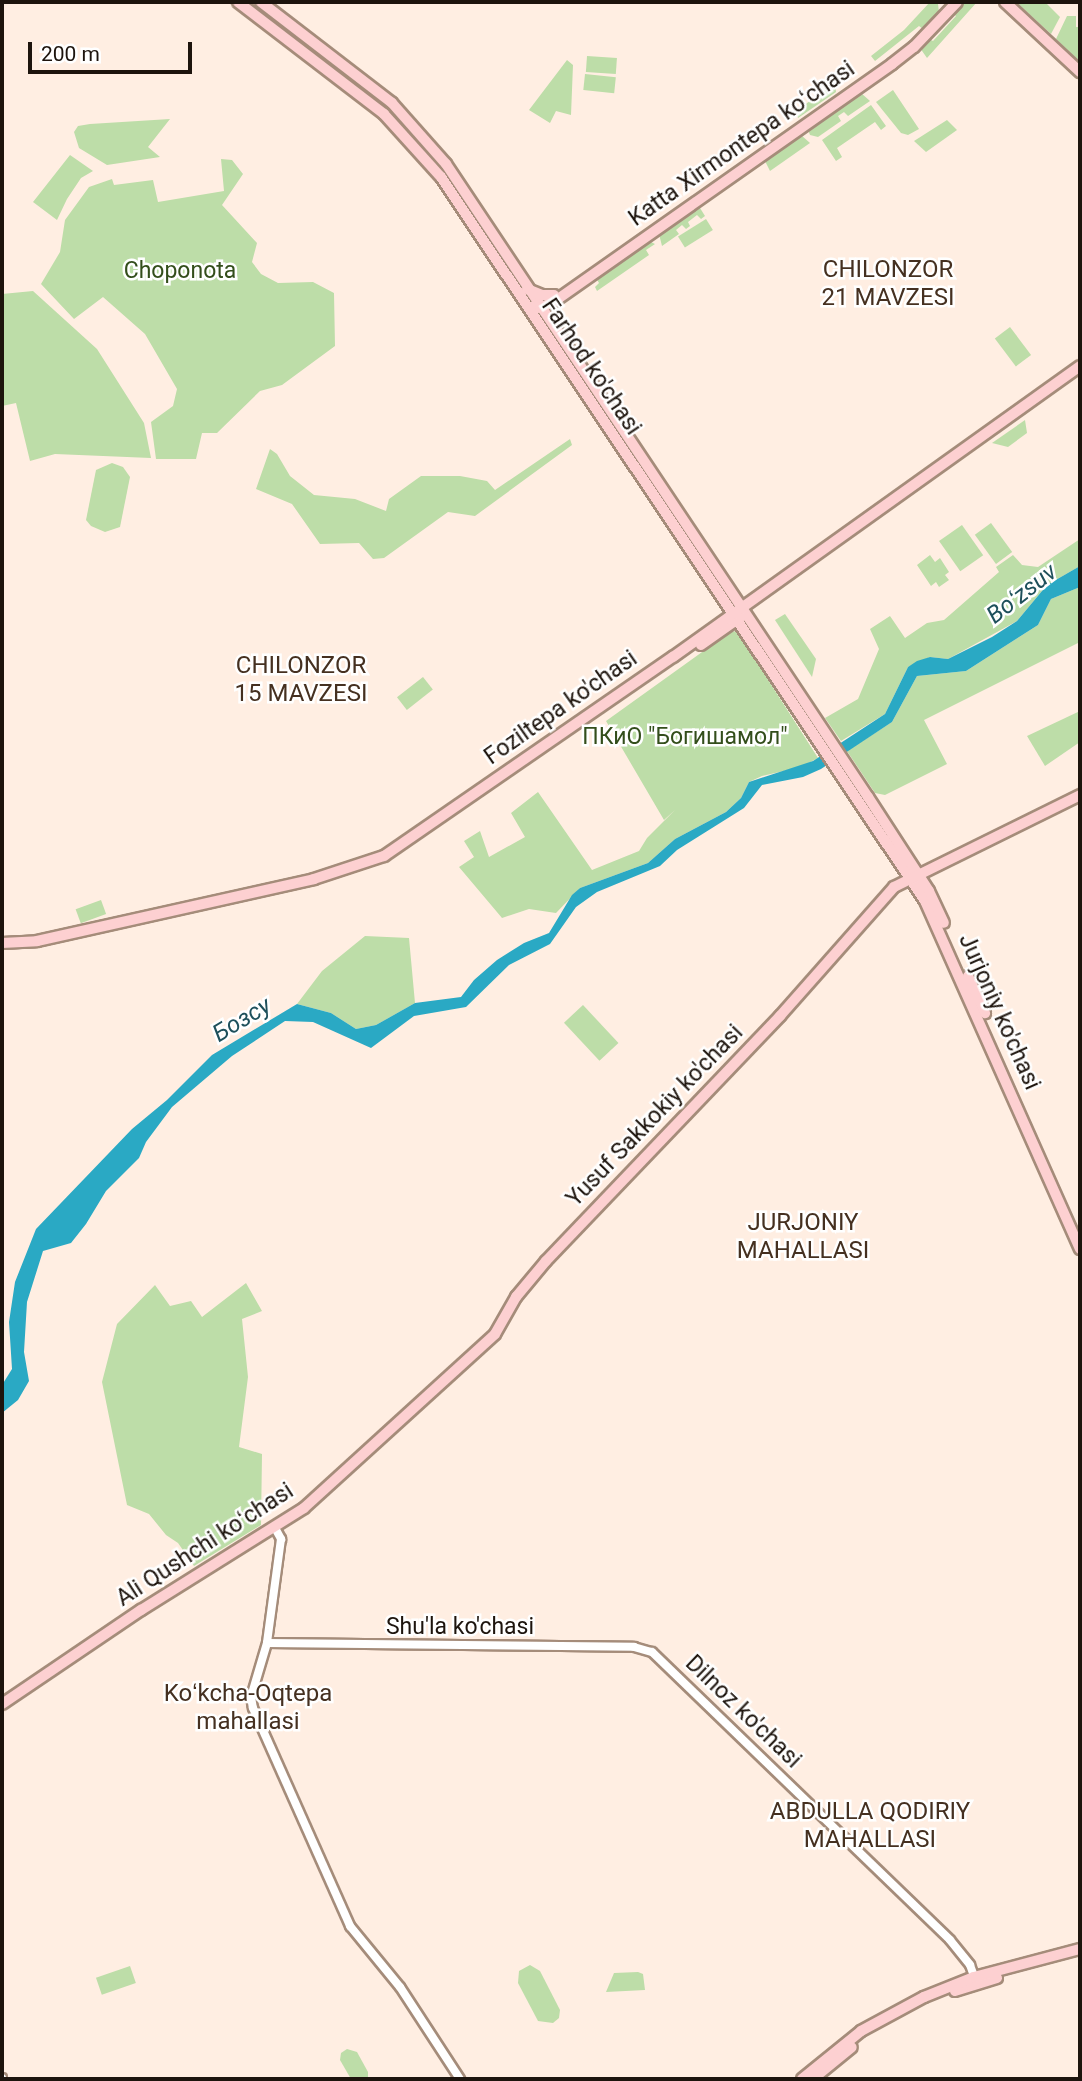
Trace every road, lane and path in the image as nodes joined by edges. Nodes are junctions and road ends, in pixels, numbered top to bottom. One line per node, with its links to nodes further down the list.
1 (238, 2): 7 (main road, Farhod ko'chasi)
2 (261, 2): 6 (main road, Farhod ko'chasi)
3 (951, 2): 12 (main road, Katta Xirmontepa koʻchasi)
4 (957, 2): 12 (main road, Katta Xirmontepa koʻchasi)
5 (1004, 2): 10 (main road)
6 (316, 43): 7 (main road); 8 (main road, Farhod ko'chasi)
7 (307, 54): 9 (main road, Farhod ko'chasi)
8 (333, 56): 9 (main road); 11 (main road, Farhod ko'chasi)
9 (325, 67): 11 (main road, Farhod ko'chasi)
10 (1080, 72)
11 (523, 293): 12 (main road); 13 (main road); 14 (main road, Farhod ko'chasi)
12 (554, 298): 13 (main road, Katta Xirmontepa koʻchasi); 15 (main road)
13 (540, 308): 14 (main road); 15 (main road, Farhod ko'chasi)
14 (538, 326): 18 (main road, Farhod ko'chasi)
15 (552, 326): 18 (main road, Farhod ko'chasi)
16 (1080, 366): 18 (main road, Foziltepa ko'chasi)
17 (1080, 372): 18 (main road, Foziltepa ko'chasi)
18 (739, 613): 20 (main road, Farhod ko'chasi); 24 (main road, Foziltepa ko'chasi)
19 (1080, 795): 22 (main road, Yusuf Sakkokiy ko'chasi)
20 (863, 799): 21 (main road, Jurjoniy ko'chasi)
21 (900, 856): 22 (main road); 23 (main road, Jurjoniy ko'chasi); 26 (main road)
22 (935, 870): 23 (main road, Yusuf Sakkokiy ko'chasi); 25 (main road)
23 (915, 878): 25 (main road, Jurjoniy ko'chasi); 26 (main road, Yusuf Sakkokiy ko'chasi); 29 (main road, Yusuf Sakkokiy ko'chasi); 31 (main road, Jurjoniy ko'chasi)
24 (314, 881): 27 (main road, Foziltepa ko'chasi); 28 (main road, Foziltepa ko'chasi)
25 (929, 891): 30 (main road, Jurjoniy ko'chasi)
26 (886, 895): 29 (main road, Yusuf Sakkokiy ko'chasi)
27 (2, 943)
28 (2, 948)
29 (840, 951): 32 (main road, Yusuf Sakkokiy ko'chasi)
30 (1080, 1233)
31 (1080, 1249)
32 (506, 1315): 33 (main road, Ali Qushchi koʻchasi)
33 (275, 1528): 34 (street); 36 (main road, Ali Qushchi koʻchasi)
34 (267, 1643): 35 (street, Shu'la ko'chasi); 40 (street)
35 (652, 1652): 39 (street, Dilnoz ko'chasi)
36 (2, 1704)
37 (1080, 1949): 39 (main road)
38 (1080, 1954): 39 (main road)
39 (975, 1980): 41 (main road); 42 (main road)
40 (460, 2079)
41 (802, 2079)
42 (813, 2079)

